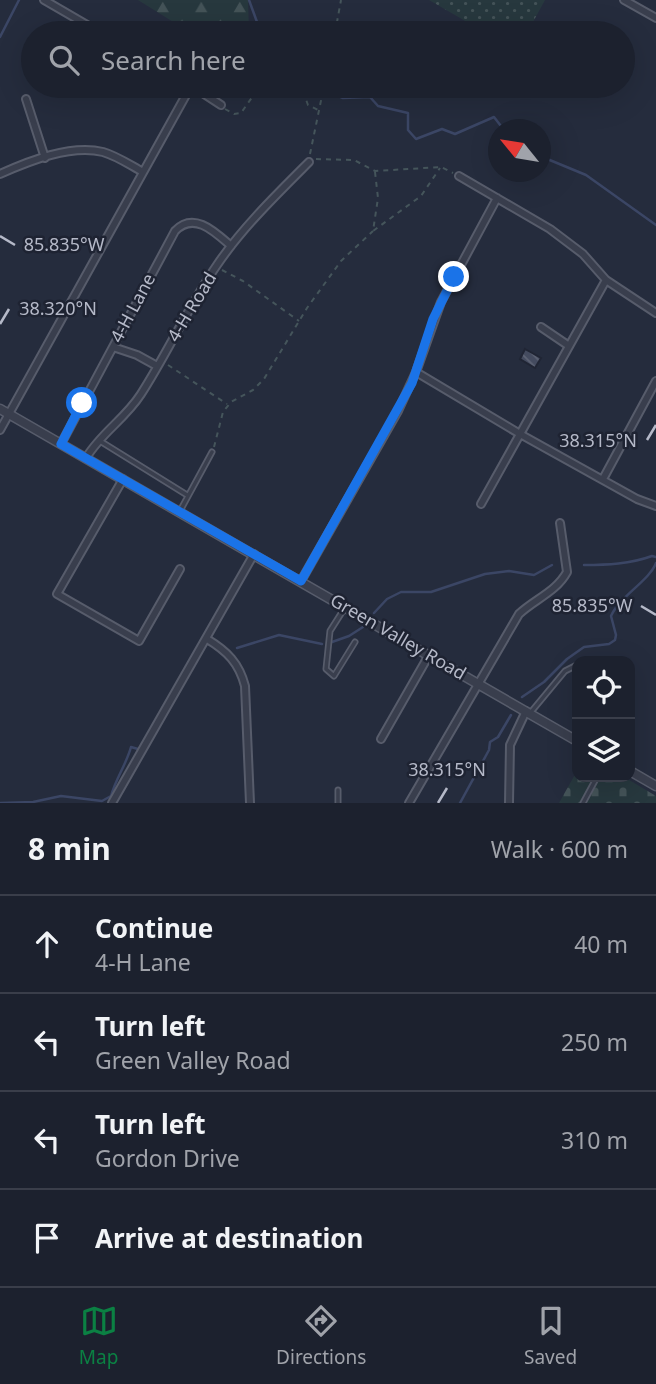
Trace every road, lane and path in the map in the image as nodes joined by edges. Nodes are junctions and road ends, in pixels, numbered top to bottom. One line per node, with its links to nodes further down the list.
1 (44, 0): 5 (street)
2 (341, 0): 6 (path)
3 (624, 0): 4 (street)
4 (656, 18)
5 (80, 21)
6 (337, 21)
7 (184, 98): 19 (street)
8 (210, 98): 13 (street)
9 (252, 98): 13 (path)
10 (305, 98): 14 (path)
11 (321, 98): 14 (path)
12 (26, 99): 15 (street)
13 (221, 105)
14 (319, 110): 16 (path)
15 (45, 158): 19 (street); 20 (street)
16 (309, 162): 18 (path); 24 (street, 4-H Road)
17 (441, 167): 18 (path); 21 (path); 23 (path)
18 (375, 171): 23 (path)
19 (143, 172): 37 (street)
20 (0, 174)
21 (459, 176): 22 (street)
22 (498, 198): 26 (street); 33 (street)
23 (373, 231): 28 (path)
24 (231, 246): 25 (street, 4-H Road); 31 (street, 4-H Lane)
25 (215, 268): 28 (path); 32 (street, 4-H Road)
26 (606, 280): 27 (street); 30 (street)
27 (656, 313)
28 (299, 321): 35 (path)
29 (541, 327): 30 (street)
30 (569, 346): 39 (street)
31 (113, 347): 32 (street); 41 (street, 4-H Lane)
32 (157, 366): 35 (path); 40 (street, 4-H Road)
33 (416, 372): 39 (street); 53 (street)
34 (656, 382): 45 (street)
35 (228, 405): 42 (path)
36 (0, 409): 37 (street, Green Valley Road)
37 (9, 414): 38 (street); 41 (street, Green Valley Road)
38 (0, 430)
39 (520, 434): 45 (street); 47 (street)
40 (98, 440): 43 (street, 4-H Road); 46 (lane)
41 (61, 444): 43 (street, Green Valley Road)
42 (212, 453): 46 (lane)
43 (86, 458): 44 (street, Green Valley Road)
44 (123, 479): 49 (street, Green Valley Road); 52 (street)
45 (603, 479): 48 (street)
46 (187, 495): 49 (lane)
47 (481, 504)
48 (656, 506)
49 (180, 511): 51 (street, Green Valley Road)
50 (560, 523): 59 (street)
51 (254, 554): 53 (street, Green Valley Road); 55 (street)
52 (180, 569)
53 (301, 581): 54 (street, Green Valley Road)
54 (346, 607): 56 (lane); 57 (street, Green Valley Road)
55 (207, 639): 67 (street); 68 (street)
56 (355, 642)
57 (429, 655): 59 (street, Green Valley Road); 62 (street)
58 (572, 668): 60 (lane)
59 (477, 683): 60 (street, Green Valley Road); 70 (street)
60 (528, 713): 61 (street, Green Valley Road); 71 (street)
61 (572, 738)
62 (381, 739)
63 (635, 774): 65 (street)
64 (594, 782): 72 (lane)
65 (656, 786)
66 (338, 790): 69 (lane)
67 (113, 803)
68 (250, 803)
69 (338, 803)
70 (409, 803)
71 (509, 803)
72 (583, 803)

